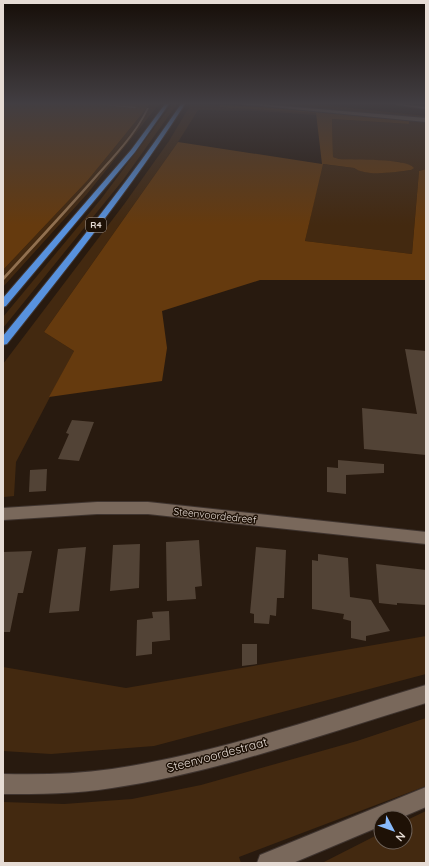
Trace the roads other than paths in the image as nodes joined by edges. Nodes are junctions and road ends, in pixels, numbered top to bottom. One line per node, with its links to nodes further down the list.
1 (138, 144): 3 (highway, R4)
2 (156, 144): 4 (highway, R4)
3 (3, 304)
4 (3, 342)
5 (3, 514): 6 (street, Steenvoordedreef)
6 (426, 538)
7 (426, 694): 8 (street, Steenvoordestraat)
8 (3, 784)
9 (426, 797): 10 (street)
10 (268, 863)

